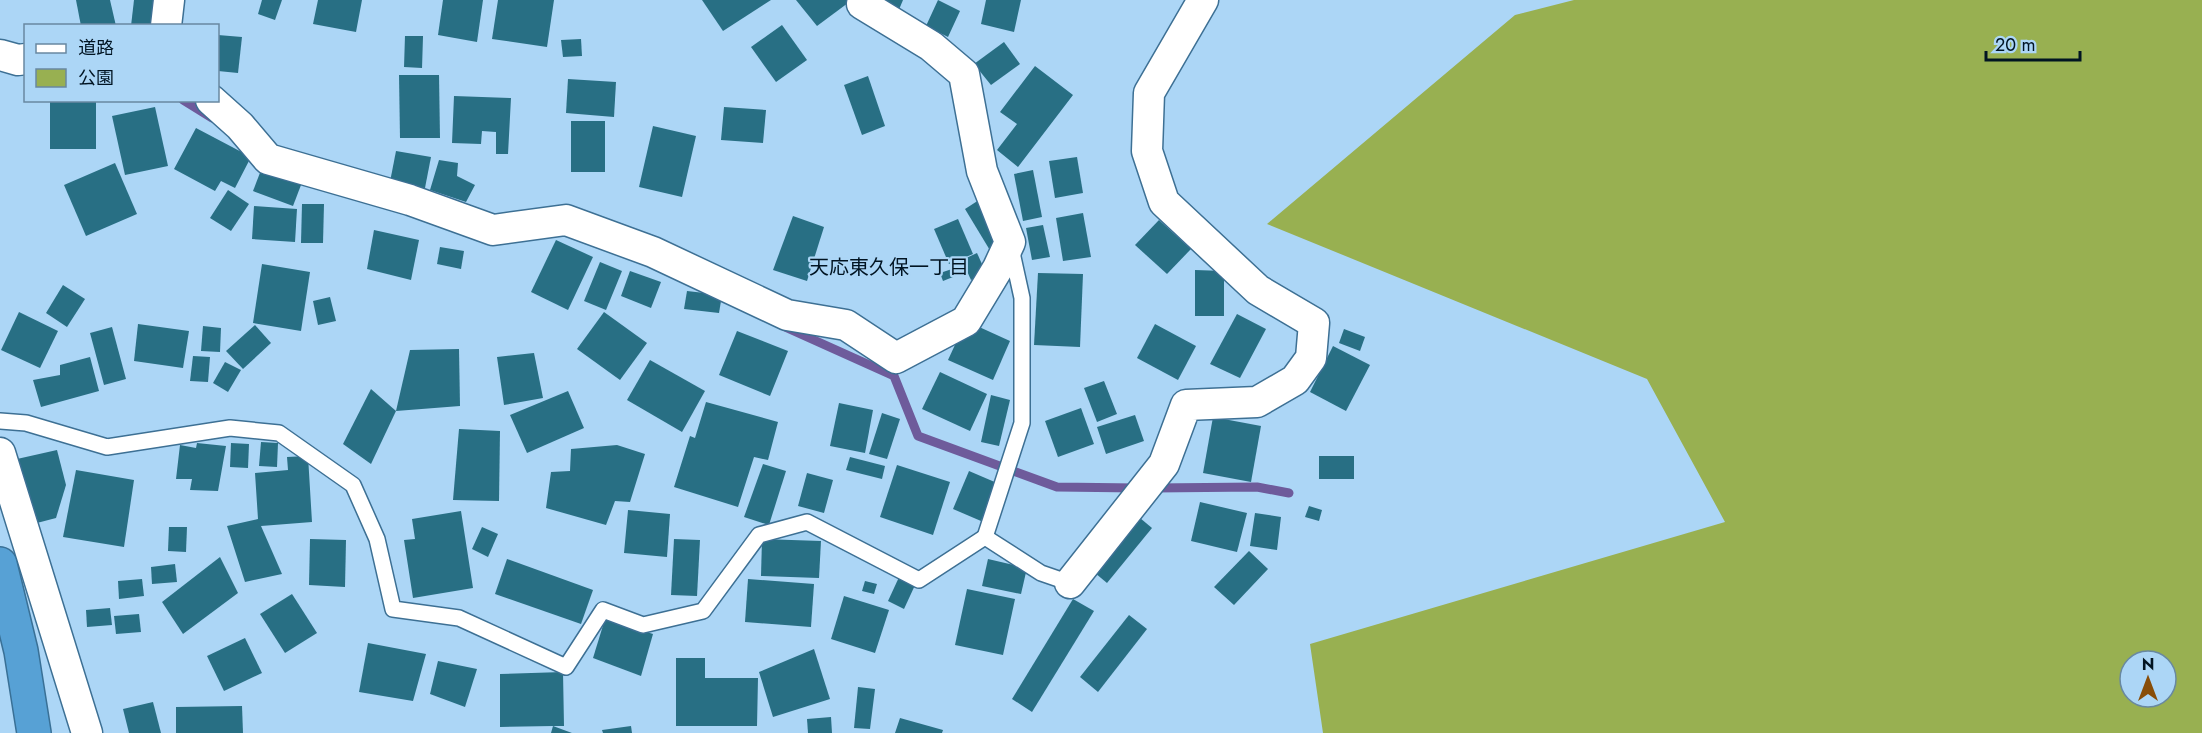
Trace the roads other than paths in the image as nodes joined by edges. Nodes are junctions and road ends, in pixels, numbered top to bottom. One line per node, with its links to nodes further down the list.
1 (169, 0): 4 (street)
2 (863, 0): 8 (street)
3 (1203, 0): 13 (street)
4 (166, 24)
5 (0, 55): 6 (street)
6 (24, 59)
7 (213, 102): 8 (street)
8 (1010, 242): 11 (lane)
9 (0, 421): 11 (lane)
10 (0, 453): 15 (street)
11 (985, 537): 13 (lane)
12 (0, 564): 14 (highway)
13 (1070, 583)
14 (34, 733)
15 (87, 733)

